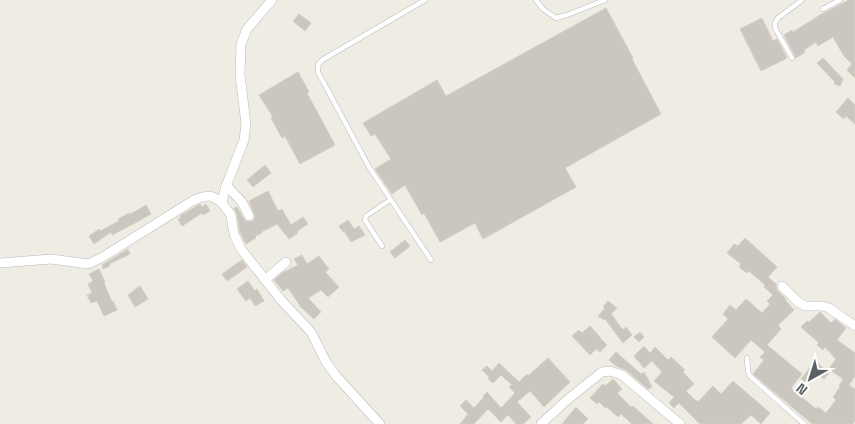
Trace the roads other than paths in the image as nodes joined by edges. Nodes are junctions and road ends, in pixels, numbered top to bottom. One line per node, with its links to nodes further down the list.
1 (272, 0): 9 (street)
2 (425, 0): 10 (lane)
3 (536, 0): 4 (lane)
4 (604, 0)
5 (802, 0): 8 (lane)
6 (840, 0): 7 (lane)
7 (823, 9)
8 (792, 58)
9 (226, 185): 11 (street); 12 (street)
10 (390, 200): 13 (lane); 14 (lane)
11 (222, 203): 16 (street); 17 (street)
12 (249, 216)
13 (382, 246)
14 (431, 260)
15 (286, 262): 17 (street)
16 (0, 263)
17 (265, 280): 21 (street)
18 (782, 286): 19 (street)
19 (855, 326)
20 (747, 358): 24 (lane)
21 (380, 424)
22 (541, 424): 23 (street)
23 (680, 424)
24 (804, 424)

